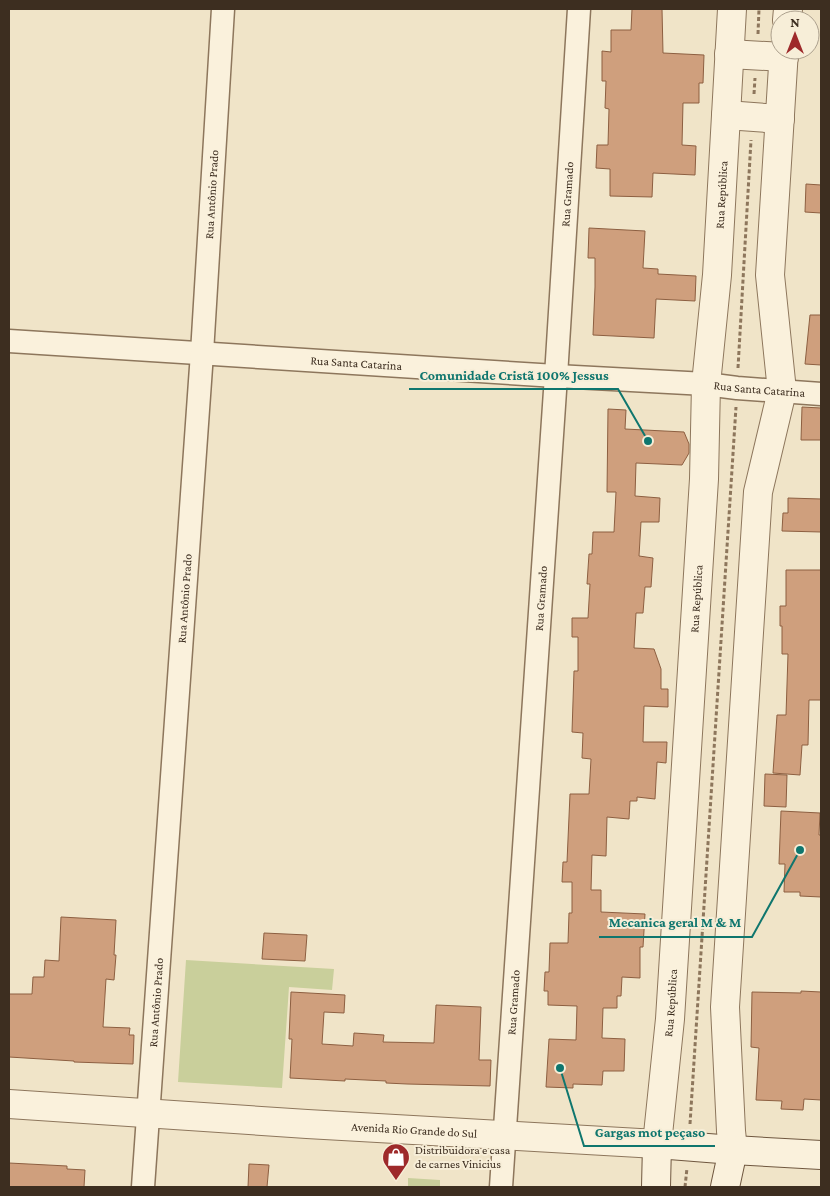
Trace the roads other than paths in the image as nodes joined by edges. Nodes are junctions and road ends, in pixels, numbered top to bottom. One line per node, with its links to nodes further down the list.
1 (223, 9): 10 (street, Rua Antônio Prado)
2 (579, 9): 11 (street, Rua Gramado)
3 (732, 9): 4 (street, Rua República)
4 (730, 54): 5 (street); 7 (street, Rua República)
5 (770, 55)
6 (784, 60): 8 (street)
7 (739, 116): 8 (street); 12 (street, Rua República)
8 (780, 120): 13 (street)
9 (9, 340): 10 (street, Rua Santa Catarina)
10 (202, 353): 11 (street, Rua Santa Catarina); 16 (street, Rua Antônio Prado)
11 (556, 376): 12 (street, Rua Santa Catarina); 17 (street, Rua Gramado)
12 (706, 384): 13 (street, Rua Santa Catarina); 18 (street, Rua República)
13 (782, 391): 14 (street, Rua Santa Catarina); 19 (street)
14 (821, 394)
15 (9, 1104): 16 (street, Avenida Rio Grande do Sul)
16 (148, 1114): 17 (street, Avenida Rio Grande do Sul); 21 (street, Rua Antônio Prado)
17 (504, 1135): 18 (street, Avenida Rio Grande do Sul); 22 (street, Rua Gramado)
18 (657, 1144): 19 (street, Avenida Rio Grande do Sul); 23 (street, Rua República)
19 (733, 1150): 20 (street, Avenida Rio Grande do Sul); 24 (street)
20 (821, 1155)
21 (143, 1187)
22 (501, 1187)
23 (656, 1187)
24 (725, 1187)

